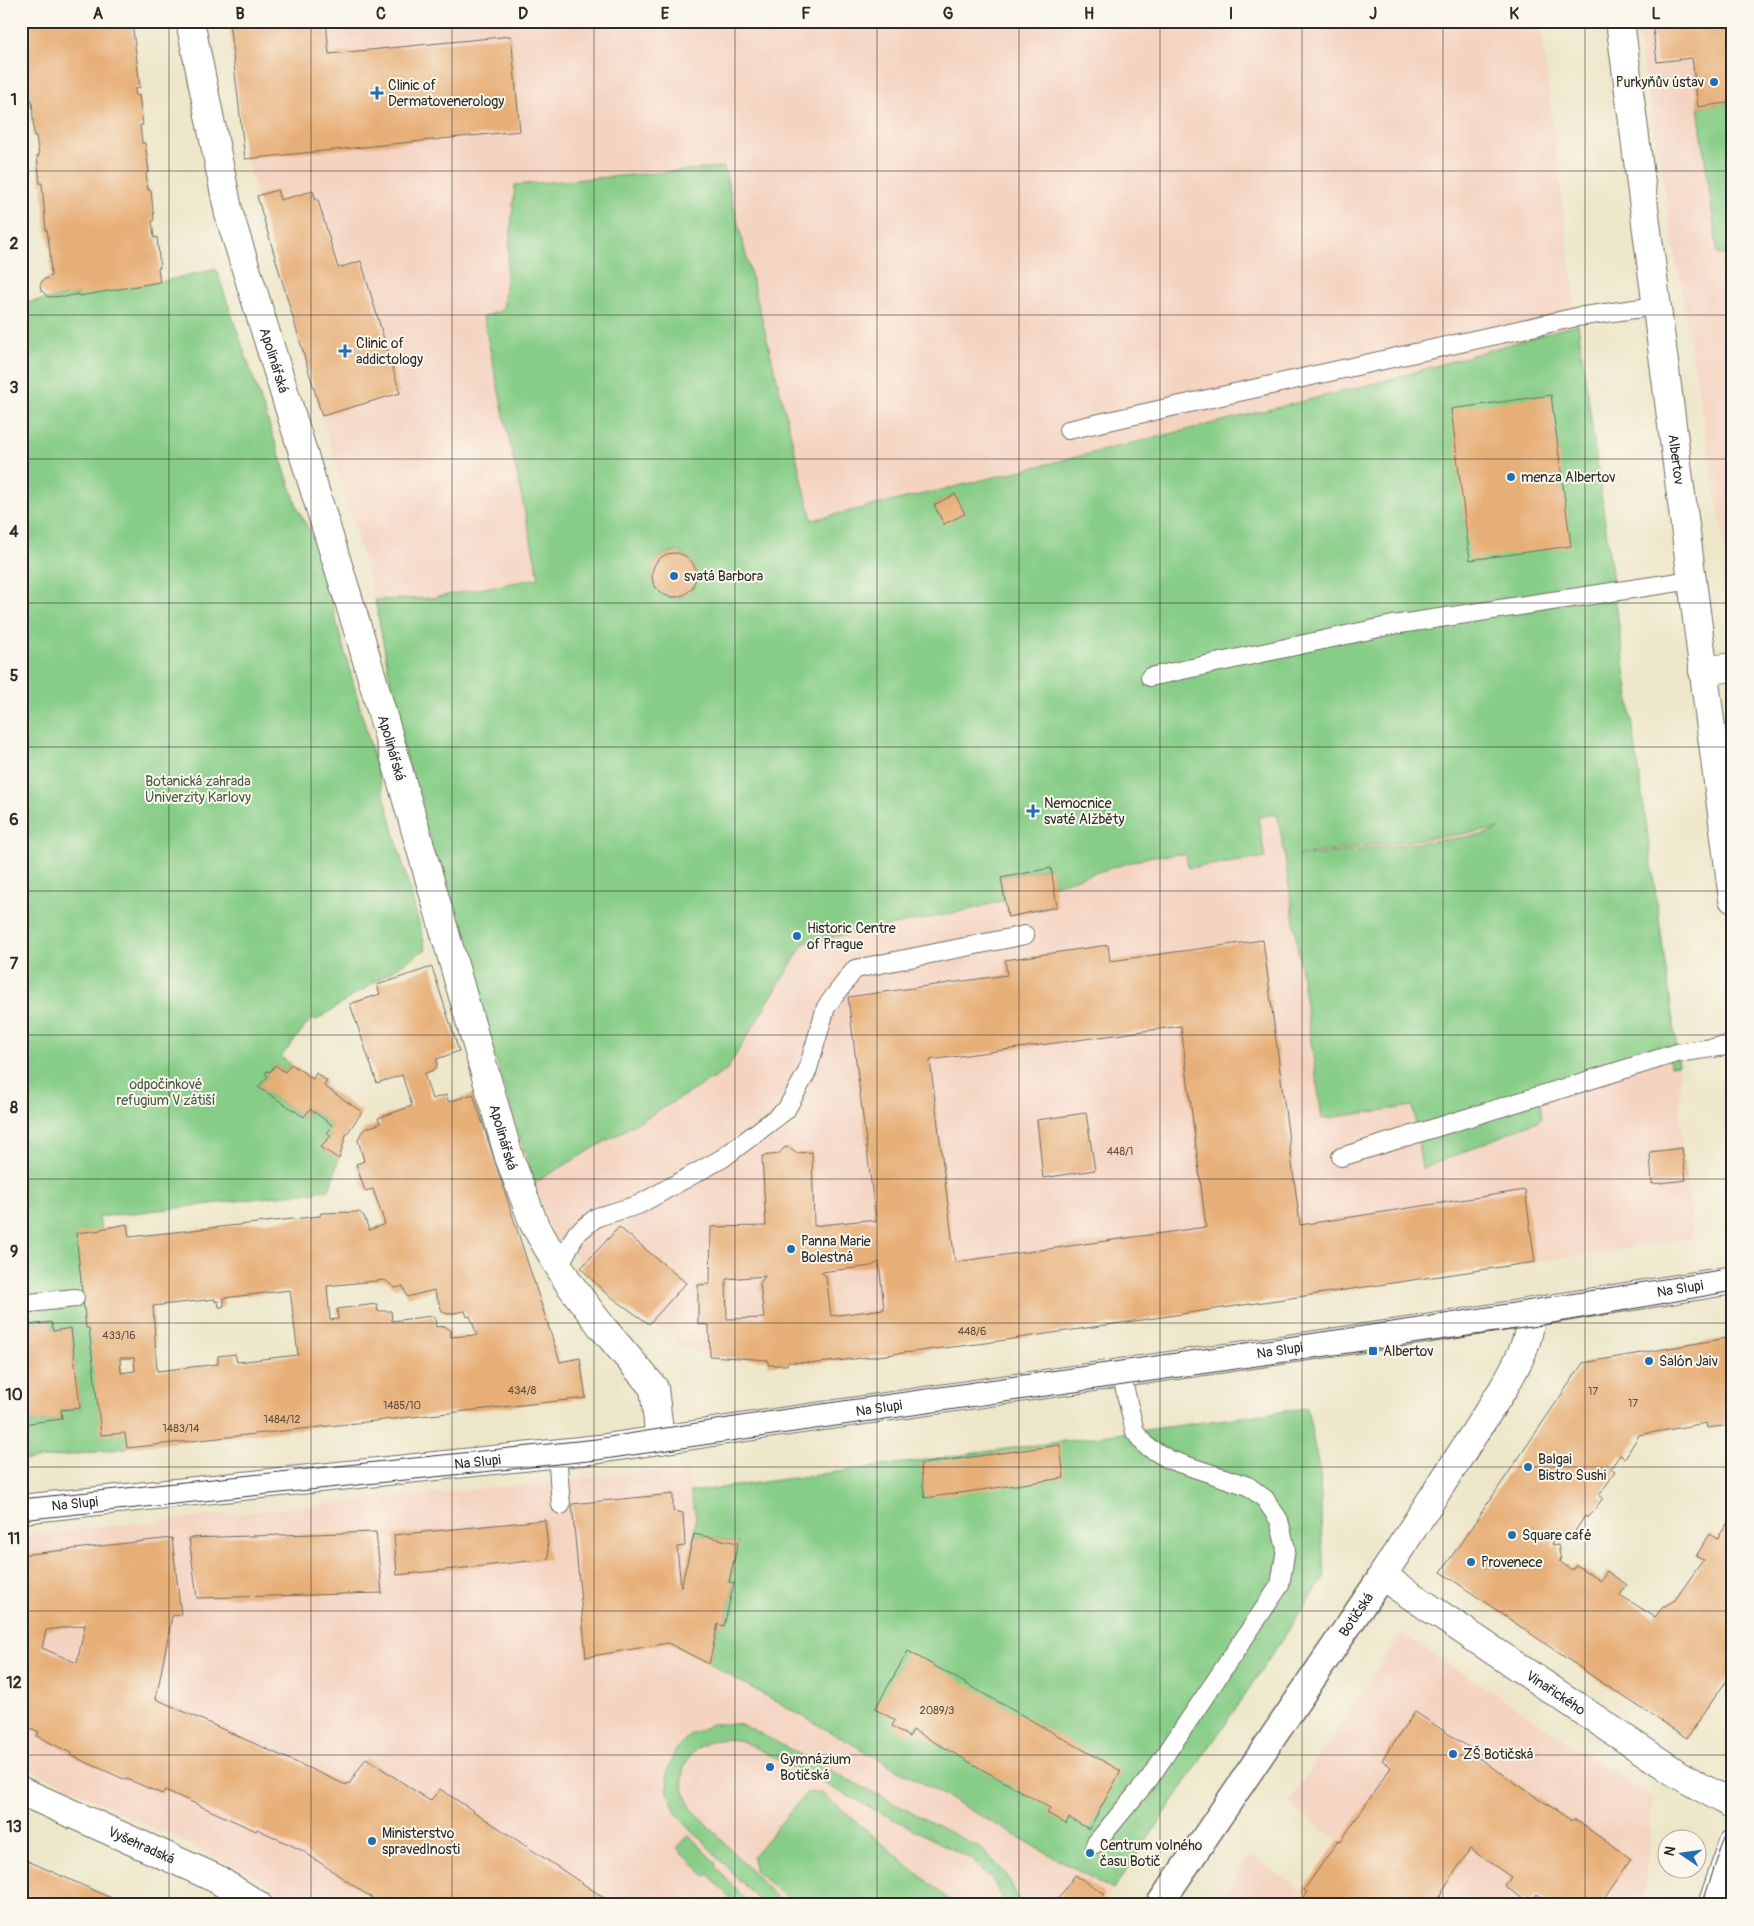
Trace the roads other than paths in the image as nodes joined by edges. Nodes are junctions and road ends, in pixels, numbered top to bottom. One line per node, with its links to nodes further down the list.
1 (190, 21): 13 (street, Apolinářská)
2 (1620, 21): 3 (street, Albertov)
3 (1656, 306): 4 (lane); 5 (street, Albertov)
4 (1068, 430)
5 (1692, 580): 7 (street, Albertov); 8 (lane)
6 (1733, 667): 7 (street)
7 (1703, 671): 9 (street, Albertov)
8 (1150, 677)
9 (1733, 899)
10 (1025, 935): 13 (lane)
11 (1733, 1046): 12 (lane)
12 (1341, 1157)
13 (559, 1266): 19 (street, Apolinářská)
14 (1733, 1280): 17 (street, Na Slupi)
15 (75, 1298): 16 (lane)
16 (21, 1304)
17 (1530, 1313): 18 (street, Na Slupi); 23 (street, Botičská)
18 (1120, 1373): 19 (street, Na Slupi); 26 (lane)
19 (660, 1440): 20 (street, Na Slupi)
20 (557, 1454): 21 (lane); 22 (street, Na Slupi)
21 (561, 1505)
22 (21, 1509)
23 (1382, 1576): 25 (street, Vinařického); 29 (street, Botičská)
24 (21, 1791): 28 (street, Vyšehradská)
25 (1733, 1805)
26 (1094, 1844)
27 (1733, 1844): 30 (street)
28 (258, 1905)
29 (1159, 1905)
30 (1712, 1905)

